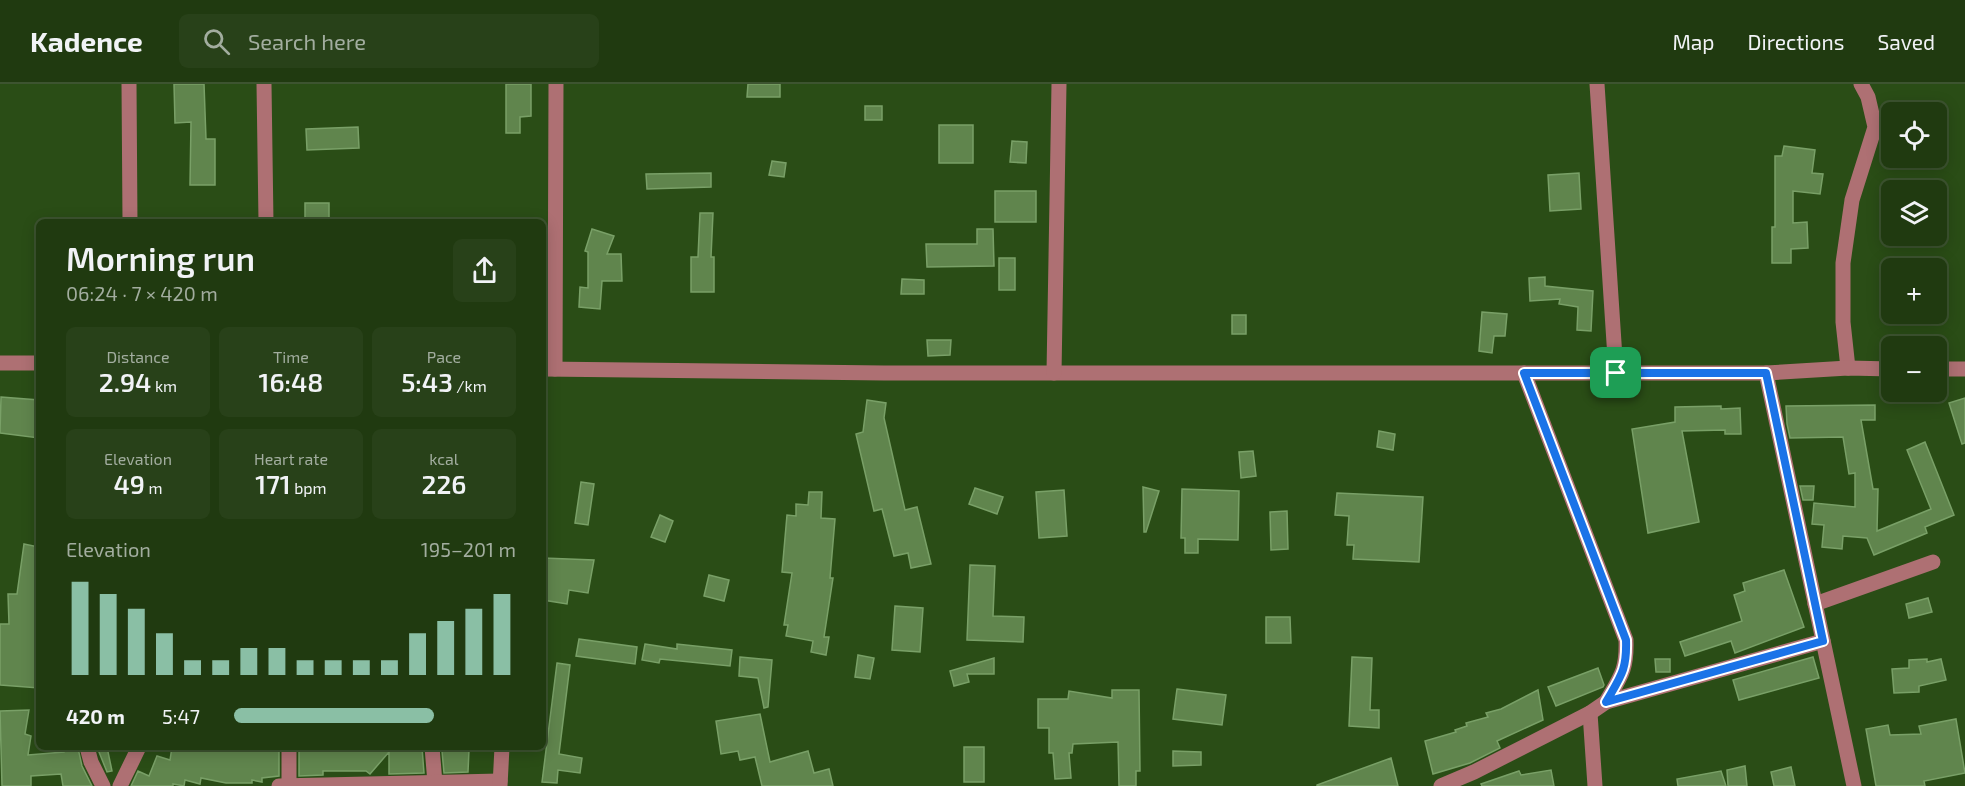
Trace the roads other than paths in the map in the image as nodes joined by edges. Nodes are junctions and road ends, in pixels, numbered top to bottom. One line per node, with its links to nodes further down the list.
1 (129, 84): 7 (street)
2 (264, 84): 8 (street)
3 (556, 84): 12 (street)
4 (1059, 84): 16 (street)
5 (1597, 84): 18 (street)
6 (1862, 84): 11 (street)
7 (130, 219)
8 (266, 219)
9 (0, 363): 10 (street)
10 (36, 363)
11 (1848, 368): 13 (street); 19 (street)
12 (549, 369): 16 (street)
13 (1881, 369)
14 (1947, 369): 15 (street)
15 (1965, 369)
16 (1054, 373): 17 (street)
17 (1524, 373): 18 (street); 23 (street)
18 (1616, 373): 19 (street)
19 (1766, 373): 21 (street)
20 (1933, 562): 21 (street)
21 (1815, 603): 22 (street)
22 (1823, 641): 24 (street); 41 (street)
23 (1623, 673): 24 (street); 25 (street)
24 (1631, 695): 25 (street)
25 (1606, 702): 26 (street)
26 (1590, 713): 32 (street); 40 (street)
27 (88, 750): 35 (street)
28 (138, 750): 36 (street)
29 (289, 750): 38 (street)
30 (432, 750): 33 (street)
31 (502, 750): 34 (street)
32 (1475, 779): 39 (street)
33 (435, 783): 34 (street); 38 (street)
34 (500, 783)
35 (103, 786)
36 (120, 786)
37 (279, 786): 38 (street)
38 (289, 786)
39 (1441, 786)
40 (1595, 786)
41 (1854, 786)

